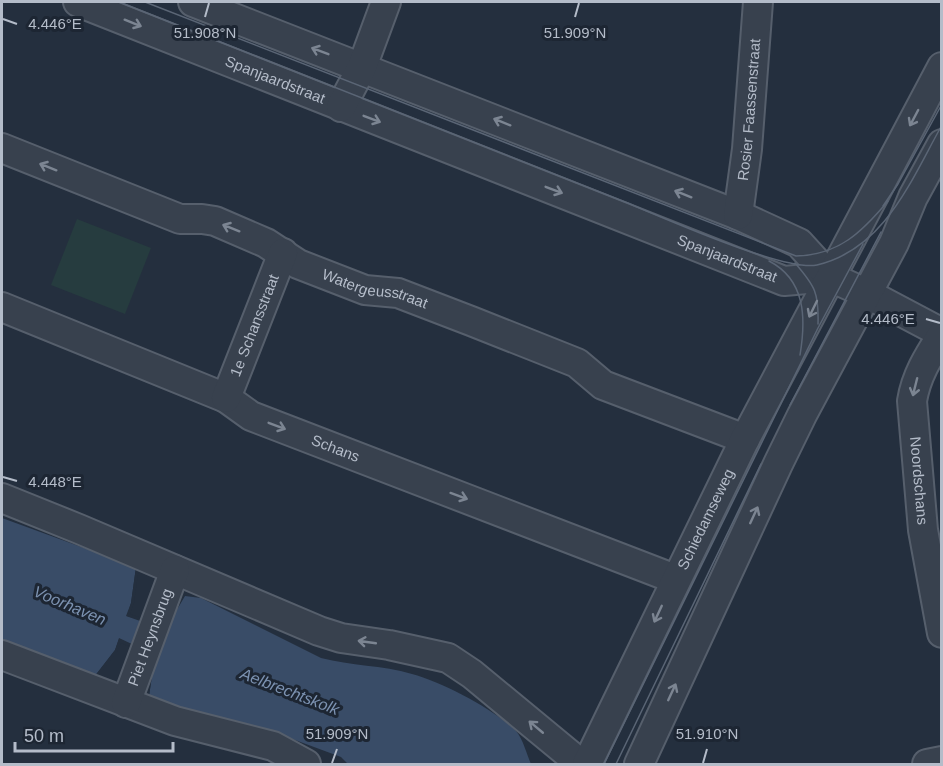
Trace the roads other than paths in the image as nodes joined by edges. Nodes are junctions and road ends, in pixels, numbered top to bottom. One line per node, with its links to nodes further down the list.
1 (78, 2): 7 (street, Spanjaardstraat, one-way to 7)
2 (193, 2): 5 (street, one-way to 2)
3 (386, 2): 5 (street)
4 (758, 2): 10 (street, Rosier Faassenstraat)
5 (362, 67): 7 (street); 10 (street, one-way to 5)
6 (942, 67): 12 (street, Schiedamseweg, one-way to 12)
7 (341, 107): 12 (street, Spanjaardstraat, one-way to 12)
8 (942, 144): 13 (street)
9 (2, 148): 11 (street, Watergeusstraat, one-way to 9)
10 (738, 215): 12 (street)
11 (284, 253): 16 (street, 1e Schansstraat); 17 (street, Watergeusstraat)
12 (830, 277): 13 (street); 17 (street, Schiedamseweg, one-way to 17)
13 (868, 294): 15 (street); 28 (street, one-way to 13)
14 (2, 307): 16 (street, Schans)
15 (942, 334): 21 (street, Noordschans, one-way to 21)
16 (226, 398): 20 (street, Schans, one-way to 20)
17 (745, 439): 20 (street, Schiedamseweg)
18 (2, 498): 19 (street)
19 (169, 568): 23 (street, Piet Heynsbrug); 26 (street, one-way to 19)
20 (675, 579): 27 (street, Schiedamseweg, one-way to 27)
21 (942, 633)
22 (2, 655): 23 (street)
23 (115, 699): 25 (street)
24 (942, 761): 29 (street)
25 (306, 765)
26 (581, 765)
27 (586, 765)
28 (639, 765)
29 (927, 765)

